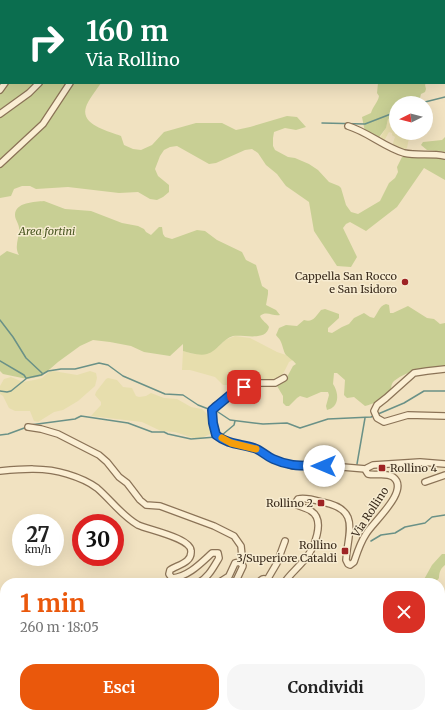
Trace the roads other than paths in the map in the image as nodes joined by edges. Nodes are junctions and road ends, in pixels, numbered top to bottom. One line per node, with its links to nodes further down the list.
1 (38, 84): 3 (street)
2 (69, 84): 6 (street)
3 (0, 114)
4 (348, 126): 5 (street)
5 (445, 156)
6 (0, 164)
7 (445, 369): 9 (street)
8 (284, 378): 12 (street, Via Rollino)
9 (445, 416)
10 (28, 427): 17 (street)
11 (445, 464): 12 (street, Via Rollino)
12 (366, 469): 24 (street, Via Rollino)
13 (0, 471): 19 (street)
14 (445, 475): 15 (street)
15 (425, 482)
16 (285, 541): 23 (street)
17 (240, 562): 21 (street); 22 (street)
18 (172, 578): 20 (street)
19 (172, 578)
20 (205, 578)
21 (226, 578)
22 (238, 578)
23 (269, 578)
24 (287, 578)

